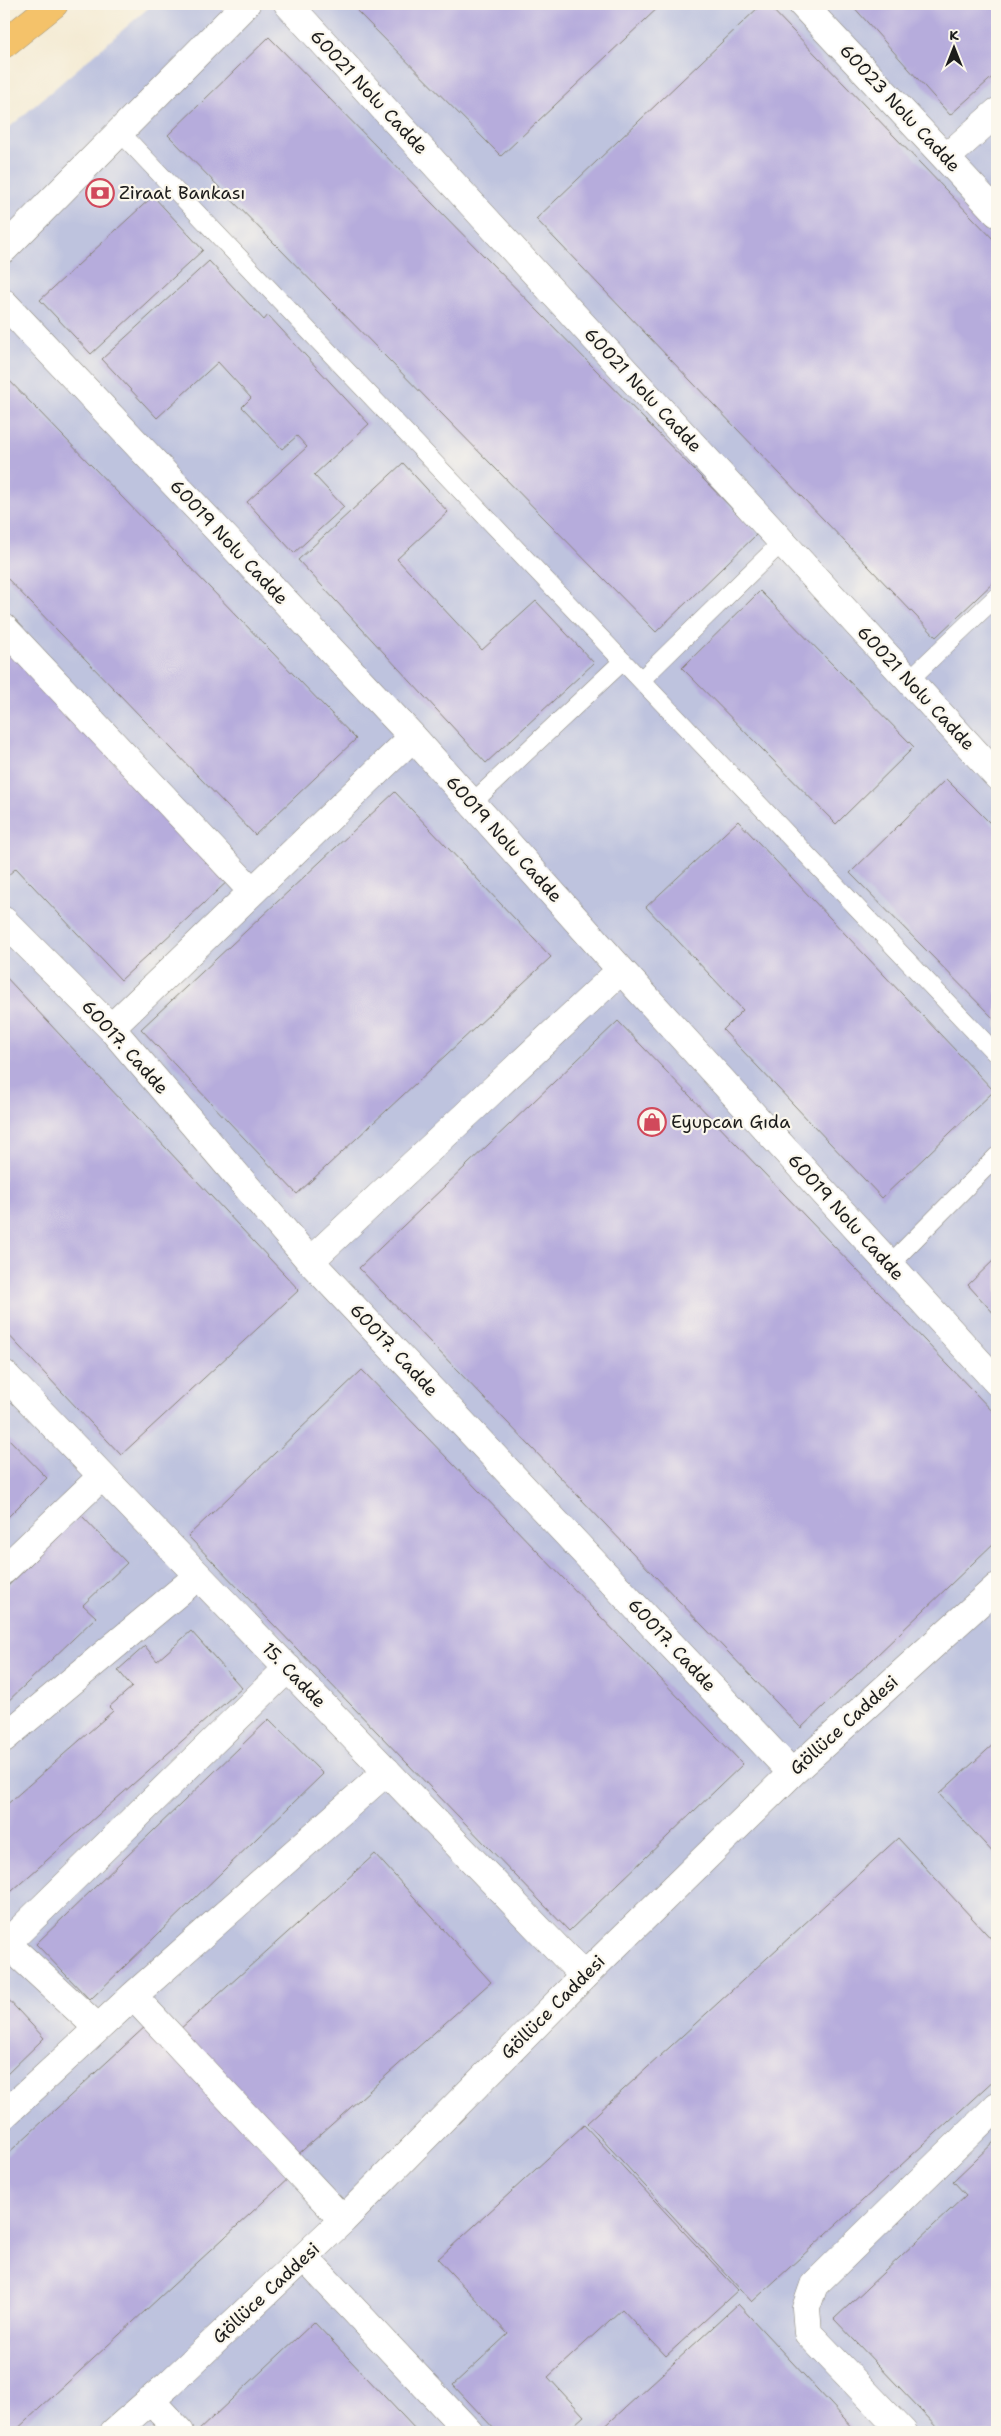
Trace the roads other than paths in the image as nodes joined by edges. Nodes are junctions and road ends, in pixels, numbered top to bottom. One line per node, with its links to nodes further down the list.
1 (246, 4): 7 (street)
2 (288, 4): 12 (street, 60021 Nolu Cadde)
3 (802, 4): 8 (street, 60023 Nolu Cadde)
4 (52, 6): 5 (highway)
5 (4, 44)
6 (997, 112): 8 (street)
7 (120, 132): 10 (street); 15 (lane)
8 (946, 158): 9 (street, 60023 Nolu Cadde)
9 (997, 213)
10 (4, 249)
11 (4, 303): 18 (street, 60019 Nolu Cadde)
12 (782, 542): 16 (lane); 17 (street, 60021 Nolu Cadde)
13 (997, 596): 17 (lane)
14 (4, 628): 21 (street)
15 (623, 661): 16 (lane); 20 (lane)
16 (641, 680): 25 (lane)
17 (909, 680): 19 (street, 60021 Nolu Cadde)
18 (413, 737): 20 (street, 60019 Nolu Cadde); 21 (street)
19 (997, 776)
20 (472, 803): 23 (street, 60019 Nolu Cadde)
21 (252, 891): 24 (street)
22 (4, 921): 24 (street, 60017. Cadde)
23 (621, 970): 27 (street); 28 (street, 60019 Nolu Cadde)
24 (111, 1028): 27 (street, 60017. Cadde)
25 (997, 1055)
26 (997, 1156): 28 (lane)
27 (310, 1261): 38 (street, 60017. Cadde)
28 (890, 1264): 30 (street, 60019 Nolu Cadde)
29 (4, 1374): 31 (street, 15. Cadde)
30 (997, 1382)
31 (102, 1476): 32 (street); 33 (street, 15. Cadde)
32 (4, 1570)
33 (198, 1576): 35 (street, 15. Cadde); 36 (street)
34 (997, 1587): 38 (street, Göllüce Caddesi)
35 (288, 1668): 37 (street, 15. Cadde); 39 (street)
36 (4, 1738)
37 (387, 1771): 40 (street, 15. Cadde); 41 (street)
38 (792, 1772): 40 (street, Göllüce Caddesi)
39 (5, 1942): 42 (street)
40 (584, 1976): 45 (street, Göllüce Caddesi)
41 (133, 1996): 42 (street); 45 (street)
42 (98, 2028): 44 (street)
43 (997, 2106): 51 (street)
44 (4, 2115)
45 (343, 2220): 46 (street, Göllüce Caddesi)
46 (304, 2257): 47 (street, Göllüce Caddesi); 50 (street)
47 (150, 2400): 48 (street, Göllüce Caddesi); 49 (street)
48 (114, 2432)
49 (180, 2432)
50 (469, 2432)
51 (903, 2432)

